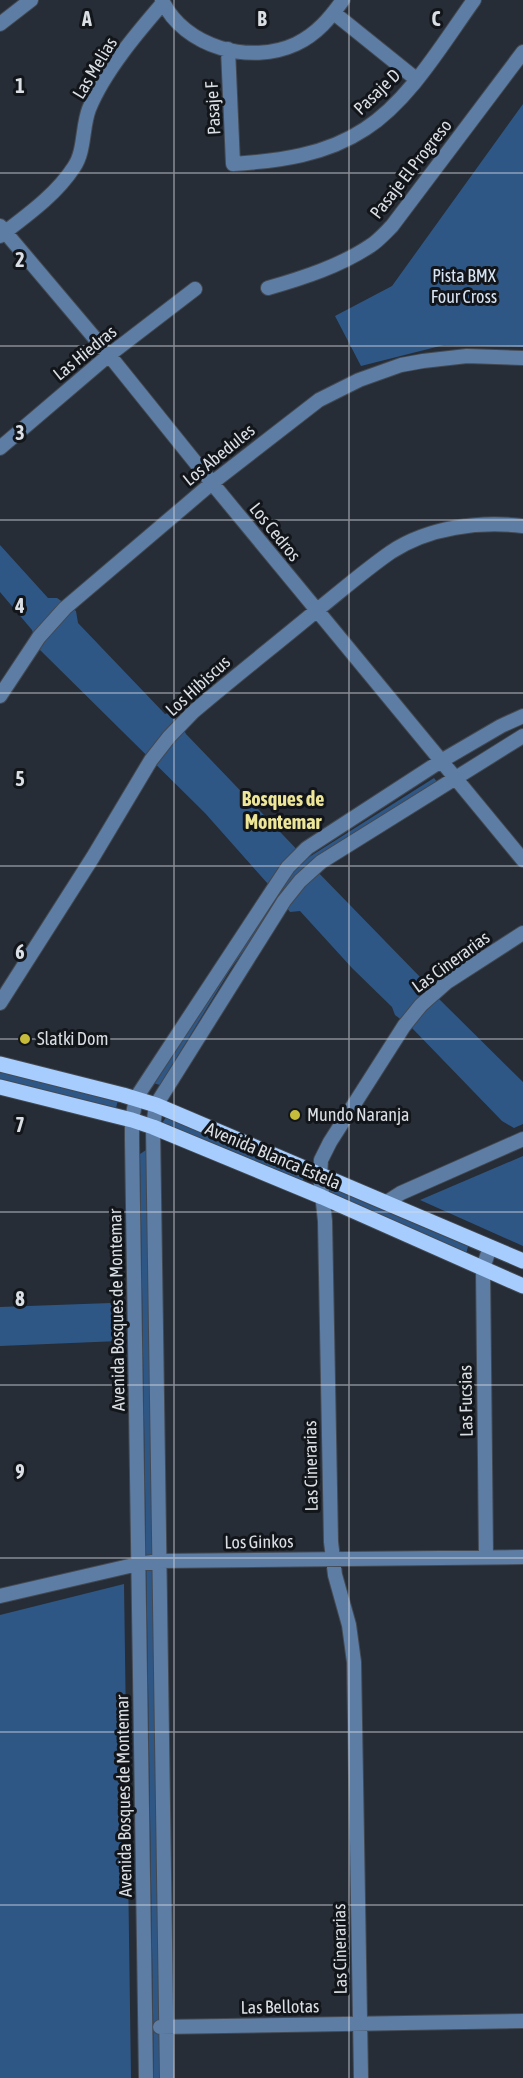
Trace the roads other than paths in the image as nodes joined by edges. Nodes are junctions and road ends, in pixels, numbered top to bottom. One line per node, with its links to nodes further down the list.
1 (31, 0): 5 (street)
2 (474, 0): 8 (street, Pasaje D)
3 (163, 2): 6 (street); 10 (street, Las Melias)
4 (340, 4): 6 (street); 8 (street)
5 (0, 24)
6 (228, 49): 9 (street, Pasaje F)
7 (523, 52): 11 (street, Pasaje El Progreso)
8 (416, 79): 9 (street, Pasaje D)
9 (233, 164)
10 (2, 232): 13 (street, Los Cedros)
11 (268, 288)
12 (195, 289): 13 (street, Las Hiedras)
13 (109, 355): 15 (street, Las Hiedras); 16 (street, Los Cedros)
14 (523, 358): 16 (street, Los Abedules)
15 (0, 448)
16 (212, 483): 18 (street, Los Cedros); 19 (street, Los Abedules)
17 (523, 526): 18 (street, Los Hibiscus)
18 (317, 611): 22 (street, Los Cedros); 26 (street, Los Hibiscus)
19 (0, 696)
20 (523, 716): 22 (street, Avenida Bosques de Montemar)
21 (523, 736): 23 (street)
22 (441, 761): 23 (street, Los Cedros); 29 (street, Avenida Bosques de Montemar)
23 (456, 777): 24 (street, Los Cedros); 30 (street)
24 (523, 860)
25 (523, 933): 34 (street, Las Cinerarias)
26 (0, 1003)
27 (0, 1064): 29 (main road, Avenida Blanca Estela)
28 (0, 1087): 31 (main road, Avenida Blanca Estela)
29 (136, 1098): 30 (main road, Avenida Blanca Estela); 31 (street, Avenida Bosques de Montemar)
30 (156, 1105): 32 (street); 34 (main road, Avenida Blanca Estela)
31 (132, 1120): 32 (main road, Avenida Blanca Estela); 45 (street, Avenida Bosques de Montemar)
32 (153, 1127): 35 (main road, Avenida Blanca Estela); 44 (street)
33 (523, 1139): 36 (street)
34 (320, 1175): 35 (street, Las Cinerarias); 36 (main road, Avenida Blanca Estela)
35 (322, 1197): 39 (main road, Avenida Blanca Estela); 43 (street, Las Cinerarias)
36 (387, 1202): 37 (main road, Avenida Blanca Estela)
37 (490, 1247): 38 (main road, Avenida Blanca Estela); 39 (street, Las Fucsias)
38 (523, 1261)
39 (483, 1268): 40 (main road, Avenida Blanca Estela); 41 (street, Las Fucsias)
40 (523, 1286)
41 (486, 1557): 42 (street, Los Ginkos); 43 (street, Los Ginkos)
42 (523, 1557)
43 (333, 1559): 44 (street, Los Ginkos); 48 (street, Las Cinerarias)
44 (159, 1561): 45 (street, Los Ginkos); 50 (street)
45 (138, 1564): 46 (street, Los Ginkos); 49 (street, Avenida Bosques de Montemar)
46 (0, 1596)
47 (523, 2021): 48 (street, Las Bellotas)
48 (359, 2024): 50 (street, Las Bellotas); 53 (street, Las Cinerarias)
49 (146, 2027): 50 (street, Las Bellotas); 51 (street, Avenida Bosques de Montemar)
50 (166, 2027): 52 (street)
51 (147, 2078)
52 (167, 2078)
53 (361, 2078)

